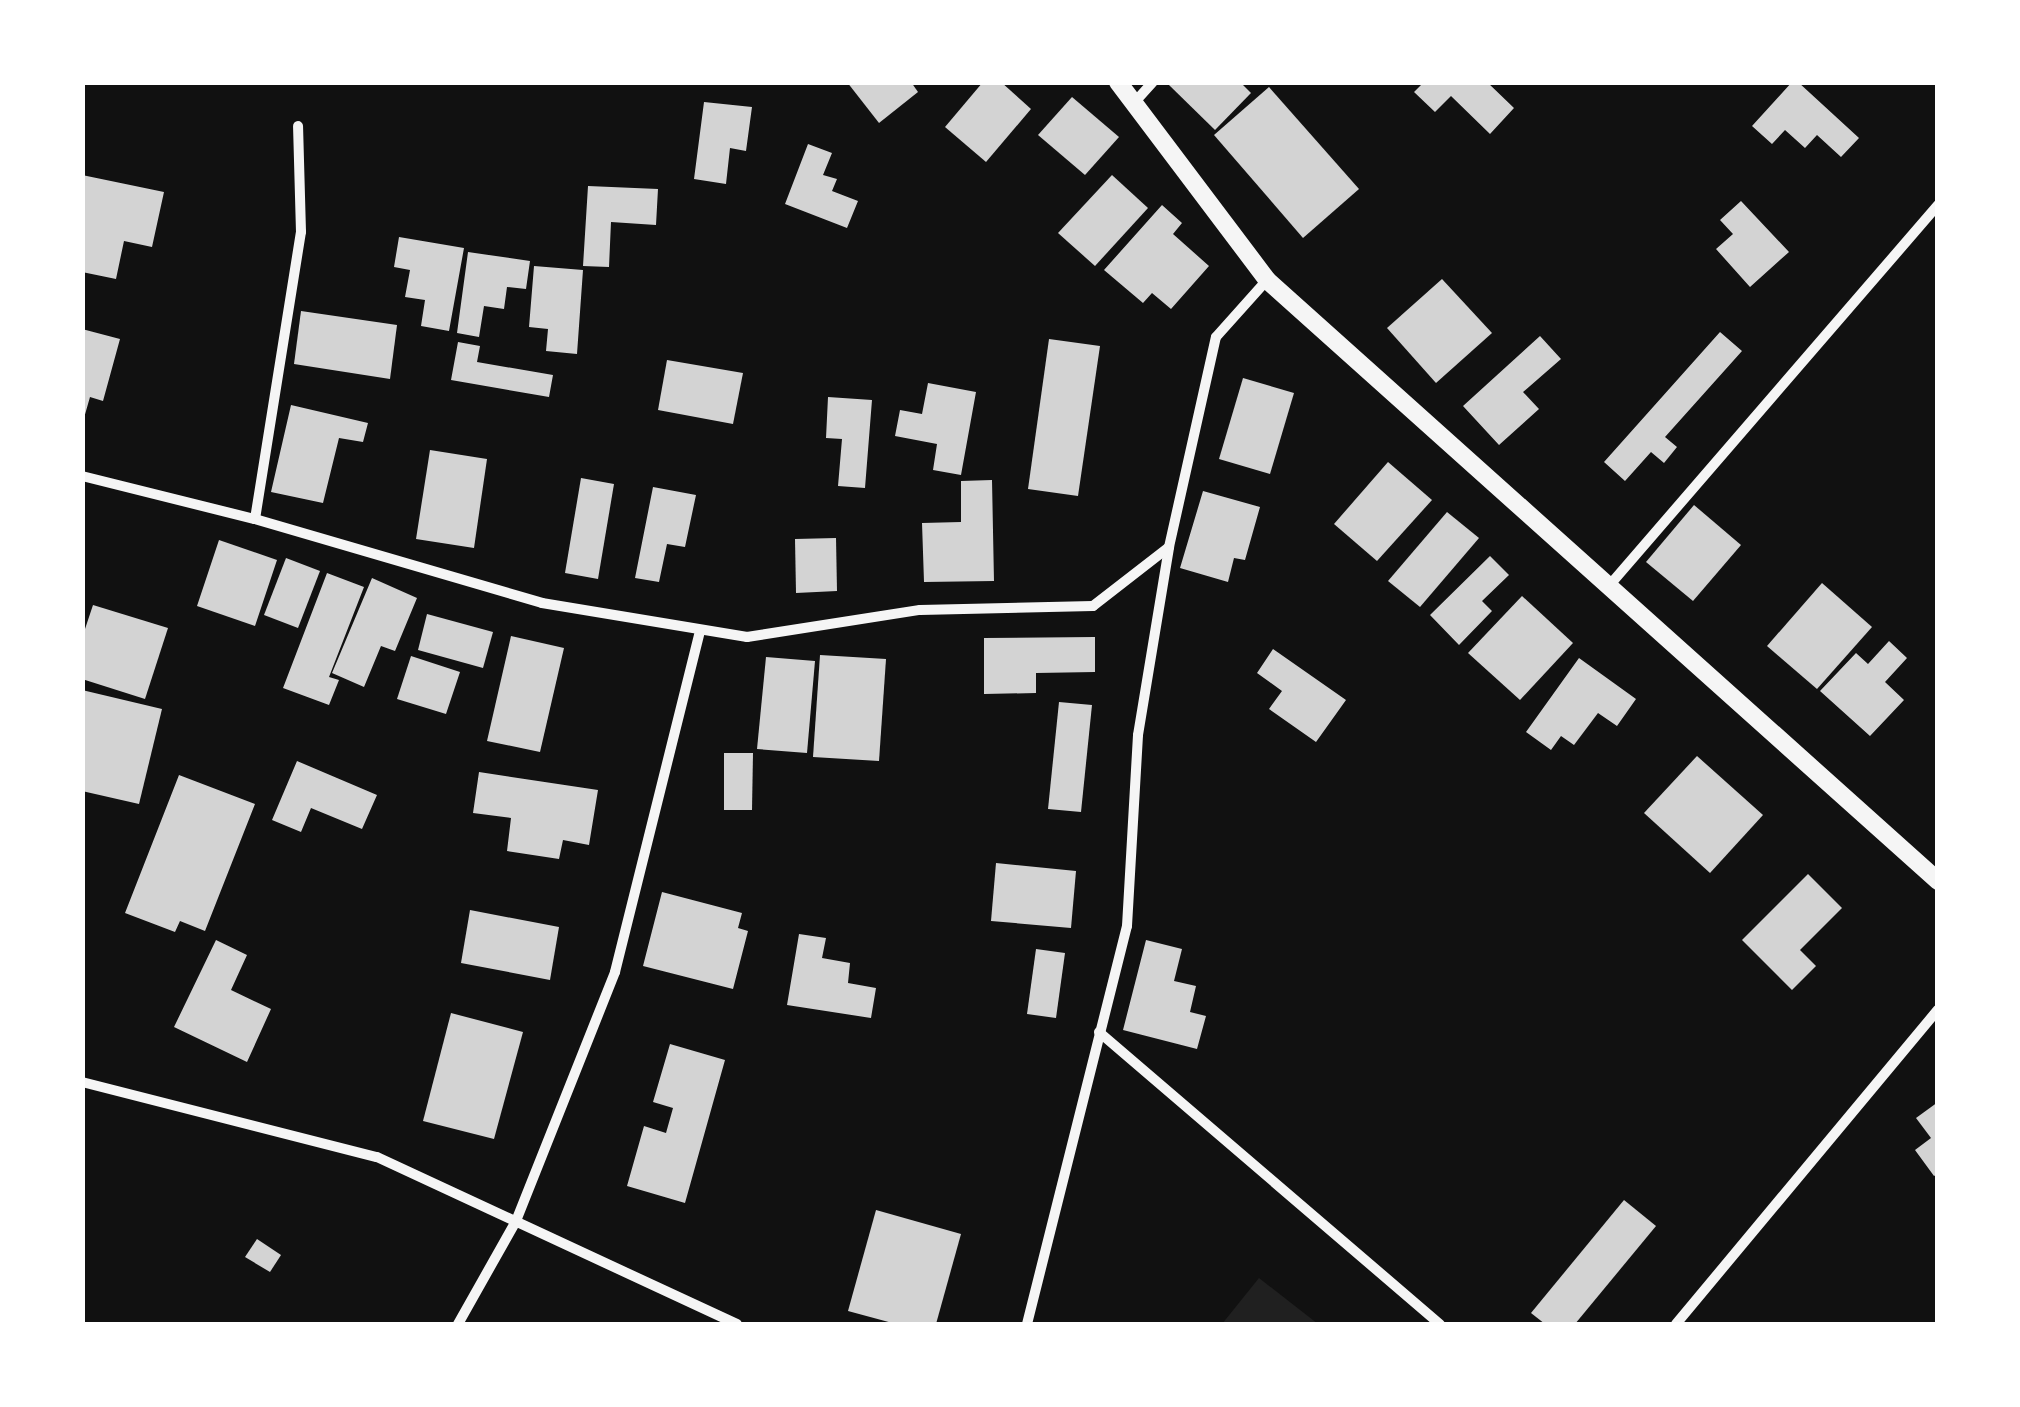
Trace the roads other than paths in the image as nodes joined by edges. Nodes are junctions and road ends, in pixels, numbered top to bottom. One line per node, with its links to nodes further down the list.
1 (1118, 82): 3 (street)
2 (1152, 82): 3 (street)
3 (1134, 103): 6 (street)
4 (298, 126): 8 (street)
5 (1938, 205): 10 (street)
6 (1268, 280): 9 (street); 10 (street)
7 (82, 476): 8 (street)
8 (254, 520): 11 (street)
9 (1169, 547): 11 (street); 14 (street)
10 (1608, 586): 12 (street)
11 (700, 630): 16 (street)
12 (1938, 881)
13 (1938, 1010): 21 (street)
14 (1098, 1032): 19 (street); 20 (street)
15 (82, 1082): 16 (street)
16 (516, 1221): 17 (street); 18 (street)
17 (458, 1324)
18 (737, 1324)
19 (1027, 1324)
20 (1440, 1324)
21 (1676, 1324)

